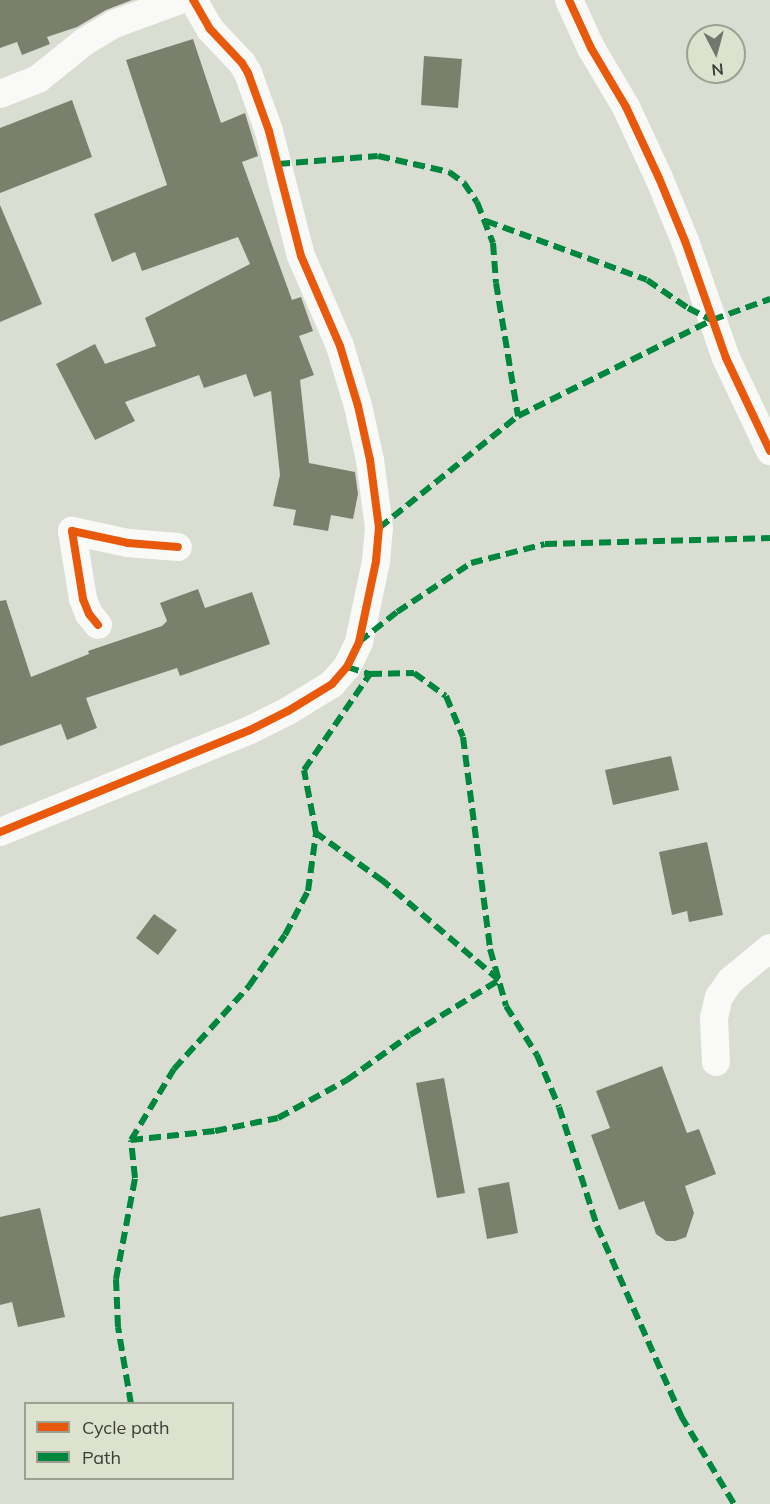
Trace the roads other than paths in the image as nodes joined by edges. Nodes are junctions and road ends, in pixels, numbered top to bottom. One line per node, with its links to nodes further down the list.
1 (180, 0): 4 (street)
2 (192, 0): 8 (street)
3 (569, 0): 5 (street)
4 (0, 94)
5 (770, 451)
6 (177, 547): 7 (street)
7 (98, 625)
8 (0, 832)
9 (770, 948): 10 (street)
10 (716, 1062)

